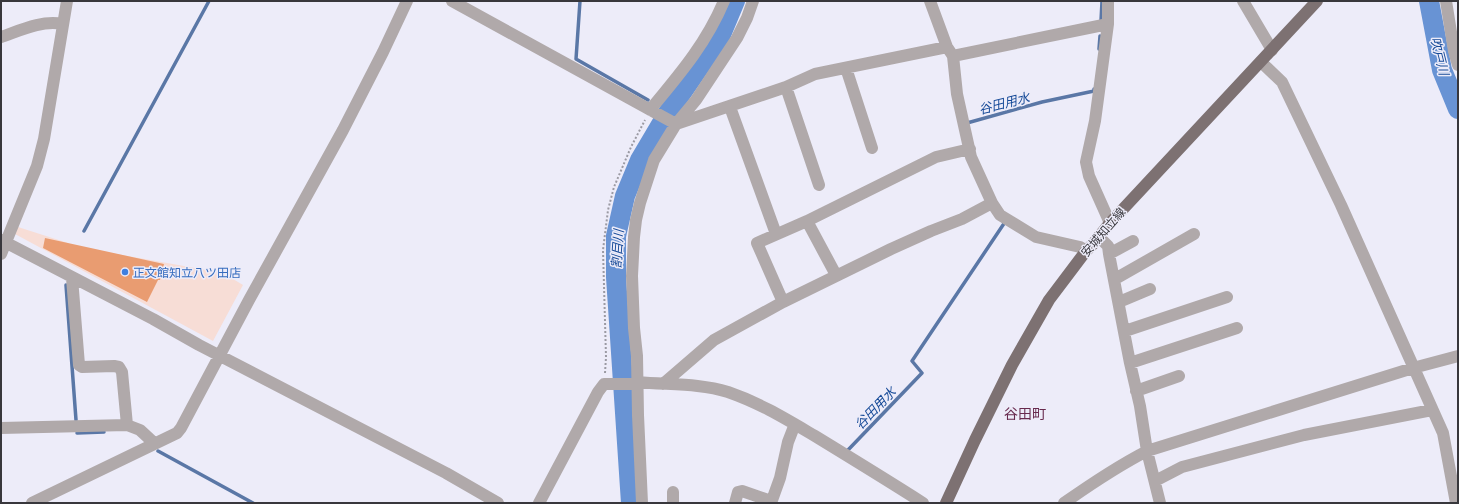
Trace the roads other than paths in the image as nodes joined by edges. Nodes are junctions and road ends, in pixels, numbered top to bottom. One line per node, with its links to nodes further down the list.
1 (67, 1): 11 (street)
2 (407, 1): 46 (street)
3 (452, 1): 21 (street)
4 (724, 1): 21 (street)
5 (753, 1): 22 (street)
6 (930, 1): 15 (street)
7 (1108, 1): 12 (street)
8 (1243, 1): 14 (street)
9 (1317, 1): 14 (main road, 安城知立線)
10 (1446, 1): 17 (street)
11 (63, 24): 13 (street); 32 (street)
12 (1108, 24): 15 (street); 28 (street)
13 (1, 37)
14 (1272, 50): 16 (main road, 安城知立線)
15 (950, 52): 18 (street); 24 (street)
16 (1261, 62): 28 (main road, 安城知立線); 49 (street)
17 (1458, 65)
18 (846, 68): 19 (street); 23 (street)
19 (786, 87): 20 (street); 25 (street)
20 (730, 107): 22 (street); 29 (street)
21 (650, 110): 22 (street)
22 (676, 124): 51 (street)
23 (872, 148)
24 (970, 149): 26 (street); 27 (street)
25 (820, 185)
26 (992, 203): 34 (street); 37 (street)
27 (807, 221): 29 (street); 37 (street)
28 (1110, 223): 31 (main road, 安城知立線)
29 (776, 234): 42 (street)
30 (1194, 234): 39 (street)
31 (1099, 237): 34 (main road, 安城知立線); 36 (street)
32 (4, 241): 35 (street); 38 (street)
33 (1133, 241): 36 (street)
34 (1086, 251): 68 (main road, 安城知立線)
35 (1, 254)
36 (1110, 254): 39 (street)
37 (836, 275): 42 (street)
38 (72, 278): 46 (street); 56 (street)
39 (1115, 279): 43 (street)
40 (1150, 289): 43 (street)
41 (1227, 297): 45 (street)
42 (783, 302): 52 (street)
43 (1119, 302): 45 (street)
44 (1237, 328): 48 (street)
45 (1125, 331): 48 (street)
46 (221, 355): 58 (street); 63 (street)
47 (1458, 356): 49 (street)
48 (1130, 363): 53 (street)
49 (1413, 368): 54 (street); 59 (street)
50 (1179, 376): 53 (street)
51 (635, 383): 52 (street); 64 (street); 65 (street)
52 (663, 384): 55 (street)
53 (1136, 391): 59 (street)
54 (1432, 410): 60 (street); 71 (street)
55 (795, 424): 61 (street); 67 (street)
56 (127, 425): 57 (street); 58 (street)
57 (1, 428)
58 (154, 443): 62 (street)
59 (1147, 451): 60 (street); 69 (street)
60 (1155, 481): 70 (street)
61 (771, 502): 66 (street)
62 (32, 503)
63 (498, 503)
64 (539, 503)
65 (642, 503)
66 (734, 503)
67 (923, 503)
68 (946, 503)
69 (1064, 503)
70 (1160, 503)
71 (1456, 503)

